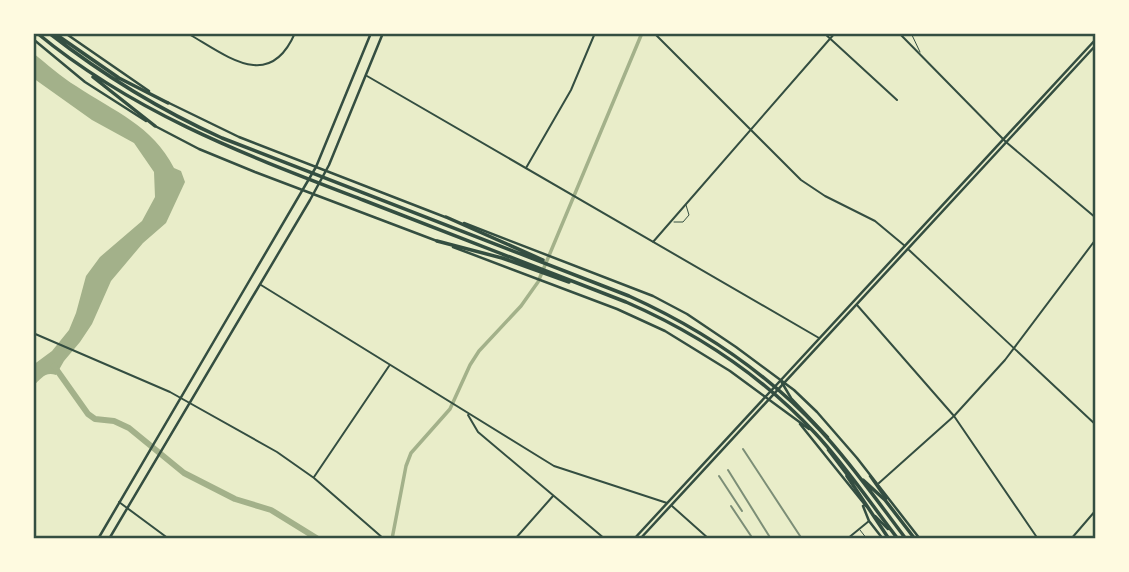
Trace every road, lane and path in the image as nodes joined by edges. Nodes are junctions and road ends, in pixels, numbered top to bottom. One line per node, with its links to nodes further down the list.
1 (37, 33): 19 (highway)
2 (51, 33): 22 (highway); 39 (highway)
3 (65, 33): 22 (main road)
4 (187, 33): 5 (street)
5 (295, 33)
6 (371, 33): 26 (main road)
7 (383, 33): 20 (main road)
8 (595, 33): 27 (street)
9 (654, 33): 24 (street)
10 (824, 33): 16 (street)
11 (835, 33): 16 (street)
12 (899, 33): 18 (street)
13 (911, 33): 18 (lane)
14 (1095, 35): 25 (main road)
15 (33, 39): 23 (main road)
16 (830, 39): 21 (street); 24 (street)
17 (1096, 45): 25 (main road)
18 (920, 55): 25 (street)
19 (72, 60): 23 (highway); 40 (highway)
20 (366, 75): 27 (street); 28 (main road)
21 (897, 100)
22 (168, 103): 26 (main road)
23 (155, 126): 29 (main road)
24 (751, 130): 31 (street); 38 (street)
25 (1005, 141): 33 (street); 38 (main road)
26 (316, 167): 28 (main road); 29 (main road)
27 (526, 168): 37 (street)
28 (327, 170): 30 (main road); 32 (main road)
29 (303, 191): 30 (main road); 48 (main road)
30 (314, 194): 36 (main road); 41 (main road)
31 (686, 205): 34 (street); 34 (lane)
32 (446, 217): 39 (highway); 47 (main road)
33 (1096, 218)
34 (672, 221): 37 (street)
35 (1096, 239): 45 (street)
36 (437, 241): 40 (highway); 49 (main road)
37 (653, 243): 44 (street)
38 (906, 248): 42 (main road); 44 (main road); 45 (street)
39 (538, 259): 57 (highway)
40 (534, 268): 55 (highway)
41 (260, 285): 46 (street); 50 (main road)
42 (857, 305): 44 (main road); 52 (street)
43 (33, 333): 48 (street)
44 (822, 340): 47 (main road)
45 (1015, 349): 52 (street); 54 (street)
46 (390, 365): 51 (street); 58 (street)
47 (783, 383): 49 (main road); 56 (main road); 66 (main road)
48 (181, 398): 50 (street); 61 (main road)
49 (767, 399): 53 (main road); 63 (main road)
50 (189, 403): 58 (street); 64 (main road)
51 (468, 414): 60 (street); 63 (street)
52 (954, 416): 59 (street); 86 (street)
53 (796, 419): 62 (main road); 69 (main road)
54 (1096, 425)
55 (840, 463): 82 (highway); 83 (highway)
56 (866, 471): 59 (main road); 66 (main road)
57 (856, 474): 84 (highway); 85 (highway)
58 (314, 478): 74 (street)
59 (878, 484): 85 (main road)
60 (553, 496): 75 (street); 76 (street)
61 (119, 502): 64 (street); 71 (main road)
62 (862, 503): 67 (main road); 69 (main road)
63 (669, 504): 77 (main road); 78 (main road); 79 (street)
64 (127, 506): 72 (main road); 73 (street)
65 (1096, 510): 87 (street)
66 (891, 516): 84 (main road)
67 (869, 521): 68 (street); 69 (main road); 82 (main road)
68 (859, 529): 70 (street); 81 (lane)
69 (888, 529): 83 (main road)
70 (851, 537): 80 (lane)
71 (98, 539)
72 (108, 539)
73 (169, 539)
74 (384, 539)
75 (515, 539)
76 (605, 539)
77 (634, 539)
78 (640, 539)
79 (709, 539)
80 (856, 539)
81 (867, 539)
82 (886, 539)
83 (897, 539)
84 (907, 539)
85 (918, 539)
86 (1038, 539)
87 (1071, 539)

